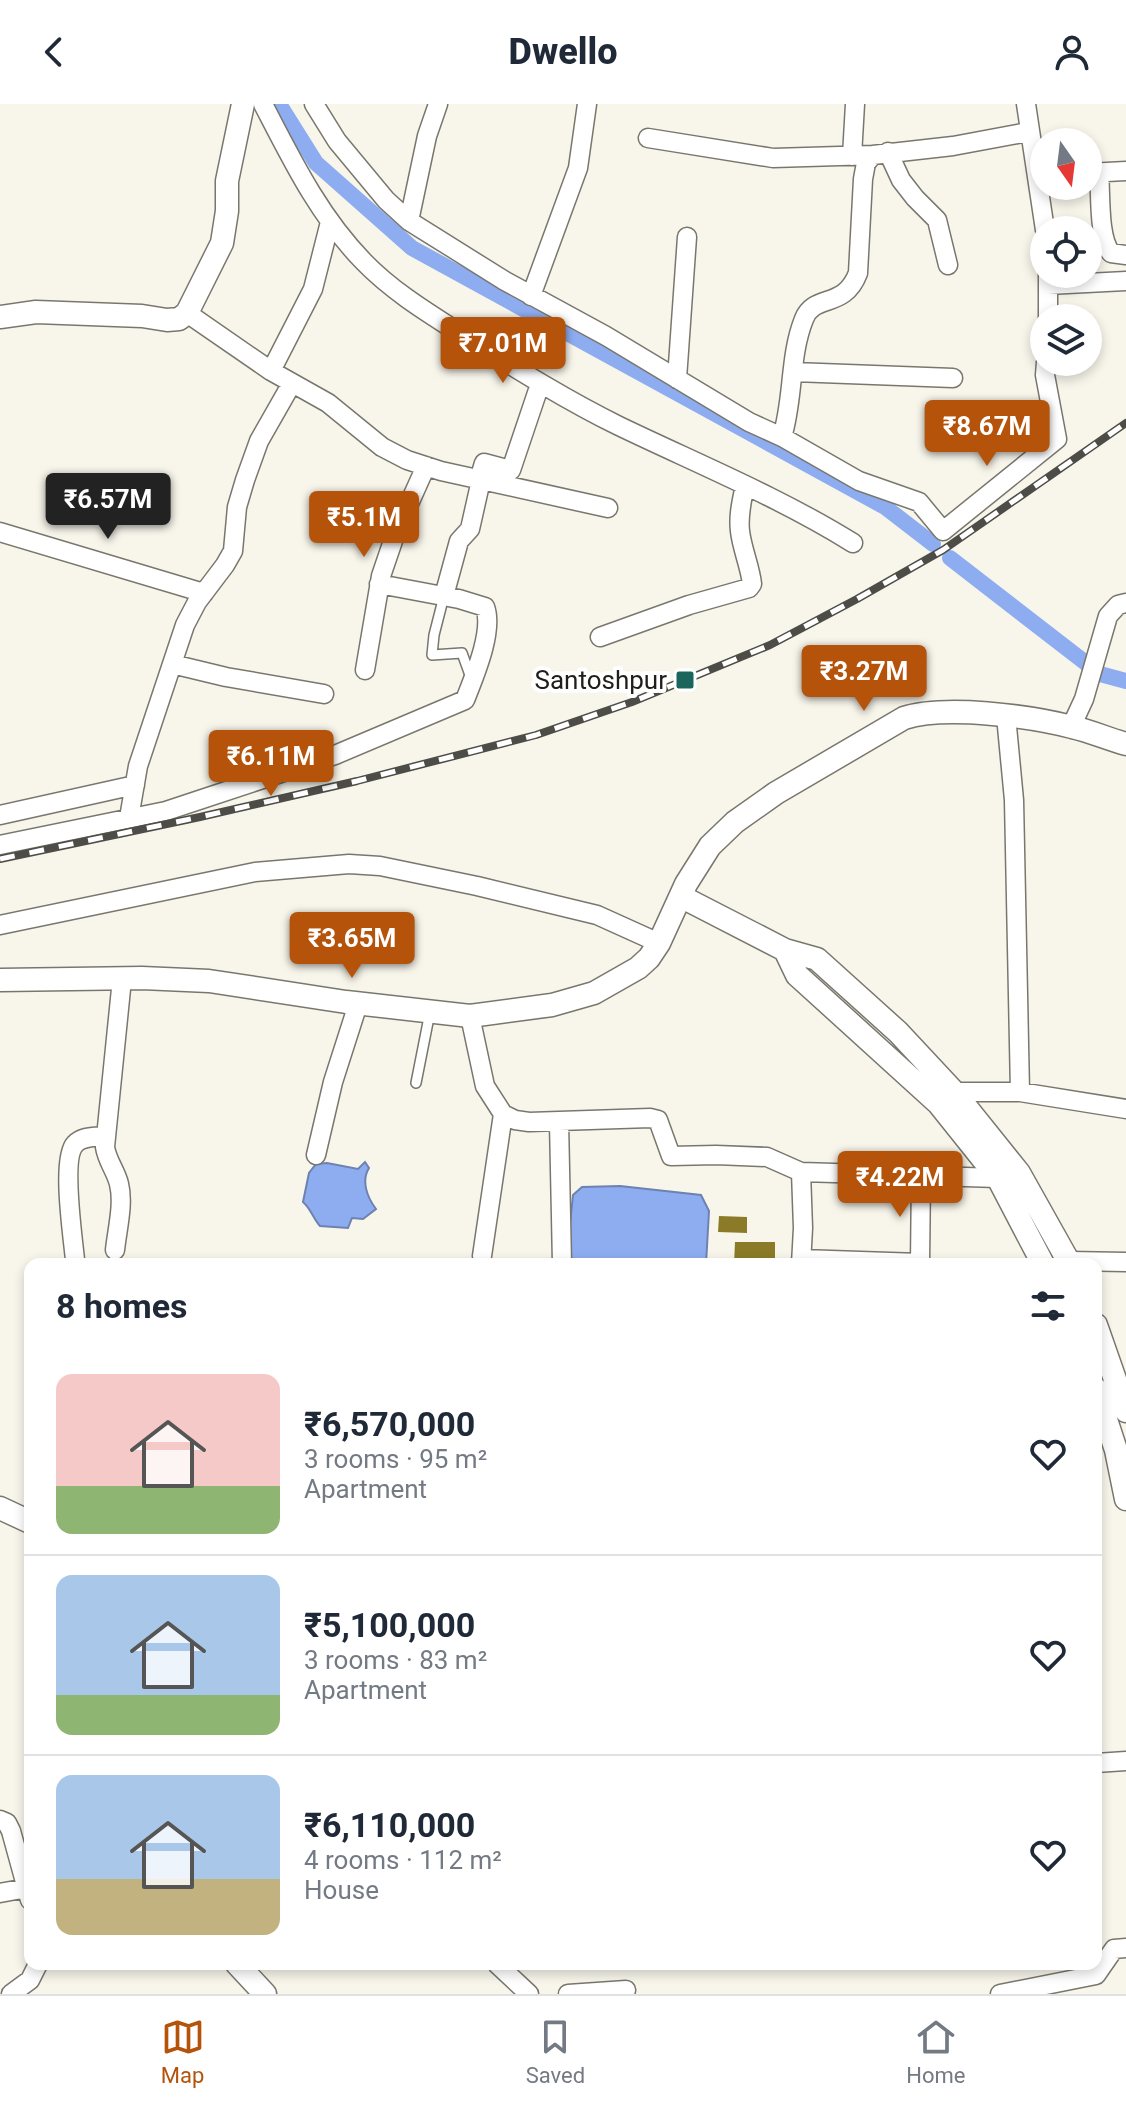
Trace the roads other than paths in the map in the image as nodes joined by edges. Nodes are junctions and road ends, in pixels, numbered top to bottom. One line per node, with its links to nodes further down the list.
1 (243, 104): 24 (street)
2 (263, 104): 17 (street)
3 (314, 104): 16 (street)
4 (438, 104): 16 (street)
5 (587, 104): 23 (street)
6 (855, 104): 12 (street)
7 (1026, 104): 8 (street)
8 (1028, 132): 10 (street); 11 (street)
9 (648, 138): 12 (street)
10 (1030, 139)
11 (880, 153): 12 (street); 20 (street); 27 (street)
12 (852, 156)
13 (1126, 171): 14 (street)
14 (1102, 172)
15 (1098, 200): 19 (street)
16 (409, 221): 23 (street)
17 (330, 222): 26 (street); 32 (street)
18 (687, 237): 30 (street)
19 (1126, 255)
20 (948, 265)
21 (1102, 280): 22 (street)
22 (1126, 281)
23 (531, 296): 30 (street)
24 (187, 313): 25 (street); 26 (street)
25 (0, 317)
26 (271, 371): 31 (street)
27 (794, 372): 29 (street); 33 (street)
28 (1045, 376): 33 (street)
29 (953, 378)
30 (677, 379): 33 (street)
31 (292, 383): 34 (street); 41 (street)
32 (540, 384): 35 (street); 36 (street)
33 (782, 437)
34 (426, 466): 35 (street); 40 (street)
35 (480, 480): 37 (street); 42 (street)
36 (745, 485): 39 (street); 44 (street)
37 (608, 508)
38 (0, 532): 41 (street)
39 (853, 543)
40 (379, 584): 42 (street); 46 (street)
41 (204, 593): 45 (street)
42 (444, 596): 47 (street); 47 (lane)
43 (1126, 603): 50 (street)
44 (600, 637)
45 (172, 664): 48 (street); 52 (street)
46 (365, 670)
47 (473, 681): 54 (street)
48 (324, 694)
49 (1006, 716): 50 (street); 56 (street); 65 (street)
50 (1071, 727): 51 (street)
51 (1126, 744)
52 (135, 785): 53 (street); 54 (street)
53 (0, 815)
54 (129, 818): 55 (street)
55 (0, 845)
56 (682, 897): 58 (street); 66 (street)
57 (0, 925): 58 (street)
58 (659, 943): 63 (street)
59 (122, 979): 60 (street); 61 (street); 70 (street)
60 (0, 980)
61 (358, 1004): 62 (street); 71 (street)
62 (430, 1012): 63 (street); 64 (lane)
63 (470, 1016): 68 (street)
64 (416, 1083)
65 (1020, 1092): 66 (street); 67 (street)
66 (946, 1098): 74 (street); 82 (street)
67 (1126, 1109)
68 (503, 1114): 69 (street); 76 (street)
69 (559, 1122): 72 (street); 78 (street)
70 (105, 1136): 75 (street); 77 (street)
71 (316, 1155)
72 (801, 1172): 73 (street); 79 (street)
73 (921, 1175): 74 (street); 80 (street)
74 (998, 1178): 81 (street)
75 (115, 1250)
76 (482, 1256)
77 (75, 1258)
78 (562, 1258)
79 (801, 1258)
80 (920, 1258)
81 (1040, 1258)
82 (1067, 1258)
83 (1102, 1262): 84 (street)
84 (1126, 1262)
85 (1102, 1342): 87 (street)
86 (1102, 1407): 88 (street)
87 (1126, 1411)
88 (1126, 1499)
89 (0, 1508): 90 (street)
90 (24, 1517)
91 (1126, 1761): 92 (street)
92 (1102, 1763)
93 (0, 1820): 94 (street)
94 (24, 1879)
95 (0, 1893): 96 (street)
96 (24, 1894)
97 (1126, 1948): 98 (street)
98 (1102, 1966)
99 (35, 1970): 104 (street)
100 (244, 1970): 105 (street)
101 (503, 1970): 106 (street)
102 (1099, 1970): 108 (street)
103 (626, 1990): 107 (street)
104 (11, 1994)
105 (265, 1994)
106 (529, 1994)
107 (568, 1994)
108 (1000, 1994)

